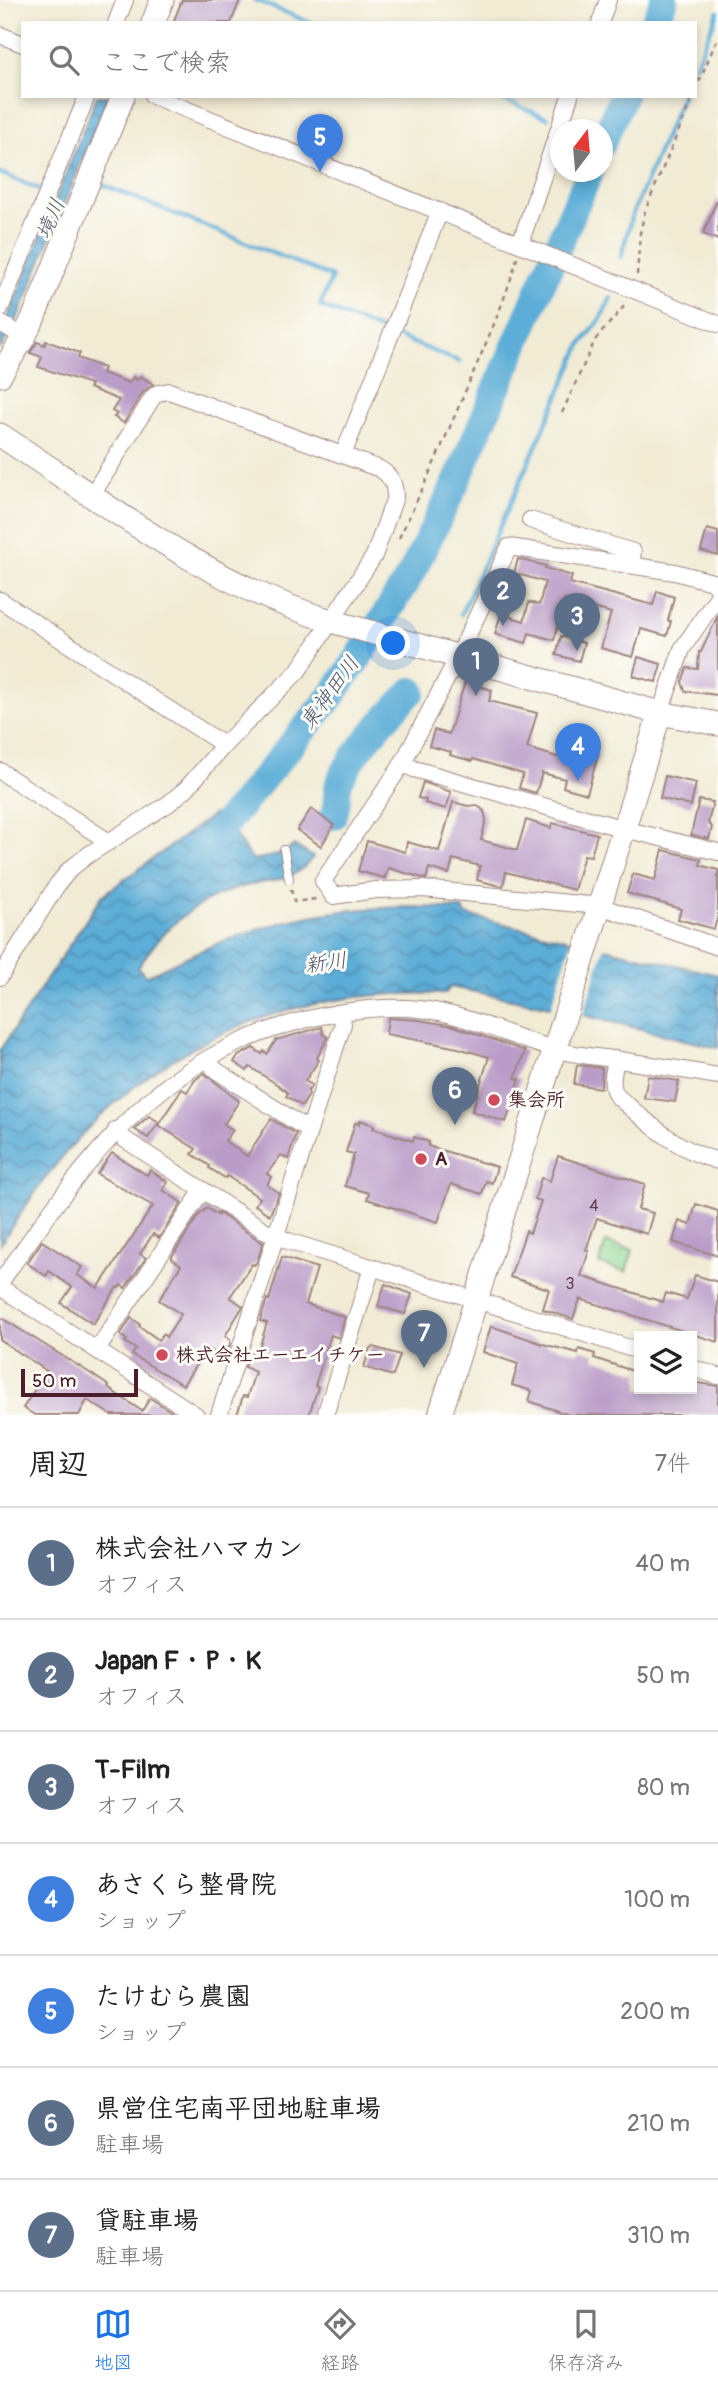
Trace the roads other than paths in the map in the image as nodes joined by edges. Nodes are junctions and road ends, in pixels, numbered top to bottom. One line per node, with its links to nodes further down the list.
1 (125, 0): 4 (street)
2 (162, 0): 5 (street)
3 (606, 1): 6 (street)
4 (117, 21)
5 (154, 21)
6 (601, 21)
7 (0, 34): 8 (street)
8 (21, 43)
9 (86, 98): 15 (street)
10 (122, 98): 18 (street)
11 (158, 98): 13 (street)
12 (569, 98): 14 (street)
13 (440, 211): 14 (street); 21 (street)
14 (524, 245): 17 (street)
15 (0, 309)
16 (0, 323): 18 (street)
17 (718, 324)
18 (20, 334): 19 (street)
19 (0, 375)
20 (0, 435): 22 (street)
21 (343, 455): 22 (street); 28 (street)
22 (92, 495): 28 (street)
23 (530, 520): 24 (street)
24 (631, 565): 25 (street); 29 (street)
25 (718, 587)
26 (718, 596): 30 (street)
27 (0, 600): 32 (street)
28 (337, 622): 29 (street); 32 (street)
29 (458, 657): 30 (street); 33 (street)
30 (660, 713): 31 (street); 35 (street)
31 (718, 724)
32 (224, 745): 36 (street)
33 (402, 763): 35 (street); 40 (street)
34 (0, 771): 36 (street)
35 (624, 829): 38 (street); 40 (street)
36 (109, 842): 43 (street)
37 (284, 850): 39 (lane)
38 (718, 852)
39 (289, 879)
40 (597, 916): 42 (street); 46 (street)
41 (0, 944): 43 (street)
42 (718, 947)
43 (15, 953): 44 (street)
44 (0, 977)
45 (341, 1013): 46 (street); 47 (street); 50 (street)
46 (558, 1038): 48 (street); 57 (street)
47 (209, 1059): 50 (street); 51 (street)
48 (616, 1059): 49 (street); 52 (street)
49 (718, 1076)
50 (310, 1128): 54 (street)
51 (116, 1130): 53 (street); 56 (street)
52 (718, 1161)
53 (203, 1190): 54 (street); 59 (street)
54 (276, 1236): 55 (street); 64 (street)
55 (372, 1268): 57 (street); 65 (street)
56 (0, 1285): 59 (street)
57 (476, 1300): 58 (street); 62 (street)
58 (634, 1349)
59 (97, 1350): 63 (street)
60 (697, 1370): 61 (street)
61 (718, 1376)
62 (445, 1414)
63 (196, 1415)
64 (219, 1415)
65 (325, 1415)

